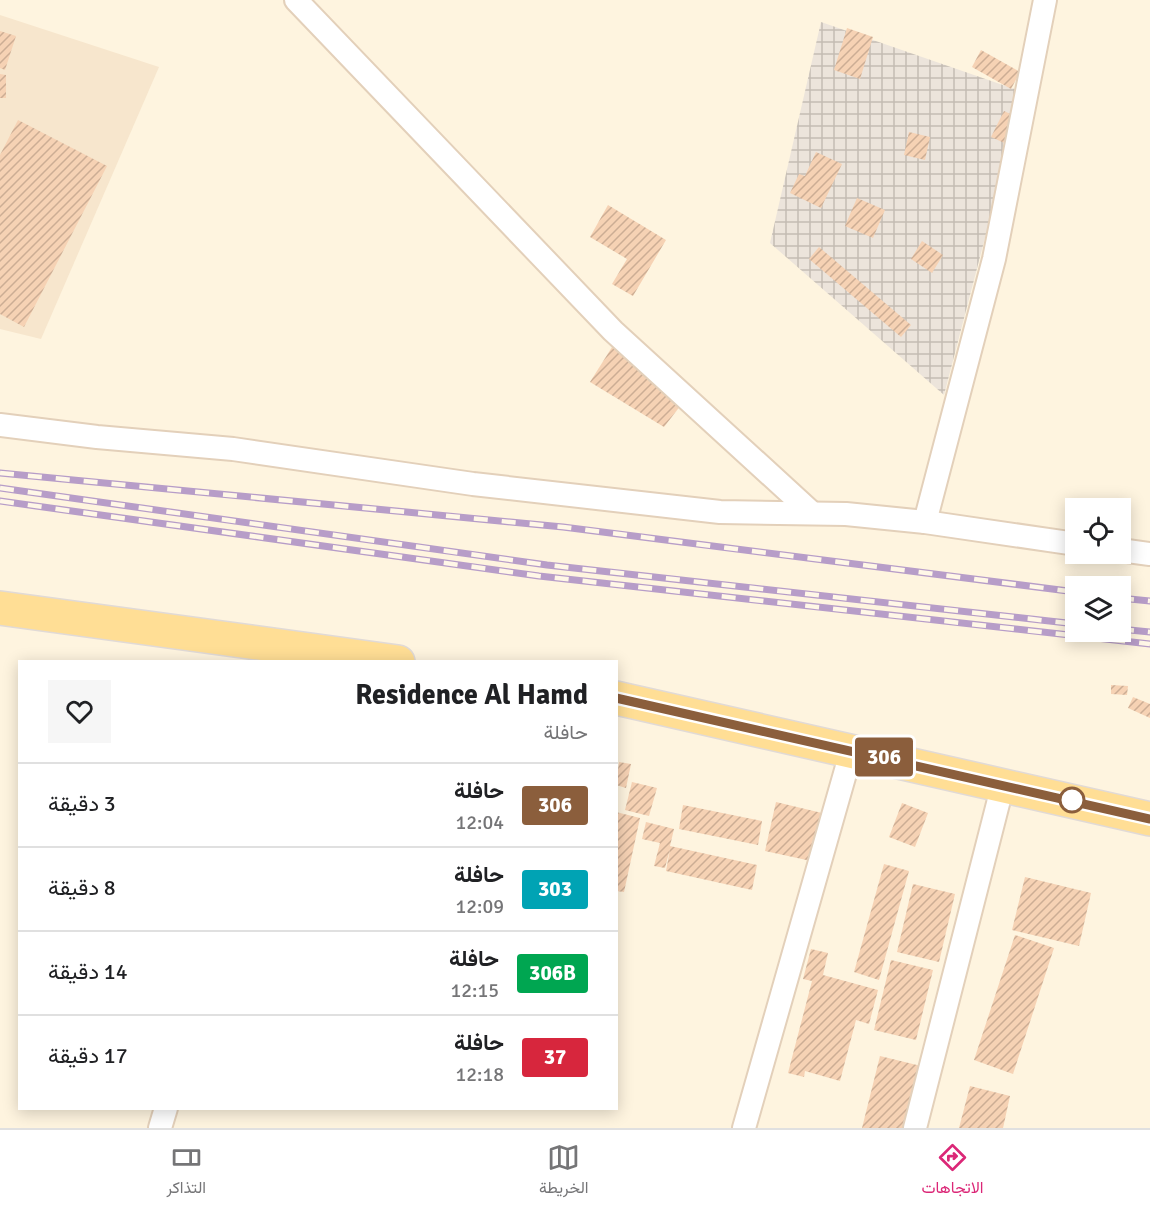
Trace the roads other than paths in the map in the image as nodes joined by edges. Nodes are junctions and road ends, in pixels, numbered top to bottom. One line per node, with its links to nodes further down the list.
1 (296, 0): 4 (street)
2 (1045, 0): 5 (street)
3 (0, 424): 4 (street)
4 (811, 512): 5 (street)
5 (925, 522): 6 (street)
6 (1065, 542)
7 (1131, 551): 8 (street)
8 (1150, 554)
9 (0, 608): 10 (main road)
10 (304, 655): 11 (main road)
11 (371, 660)
12 (618, 698): 13 (main road)
13 (852, 749): 14 (main road); 18 (street)
14 (1004, 784): 15 (main road); 19 (street)
15 (1150, 819)
16 (165, 1110): 17 (street)
17 (160, 1128)
18 (744, 1128)
19 (915, 1128)

